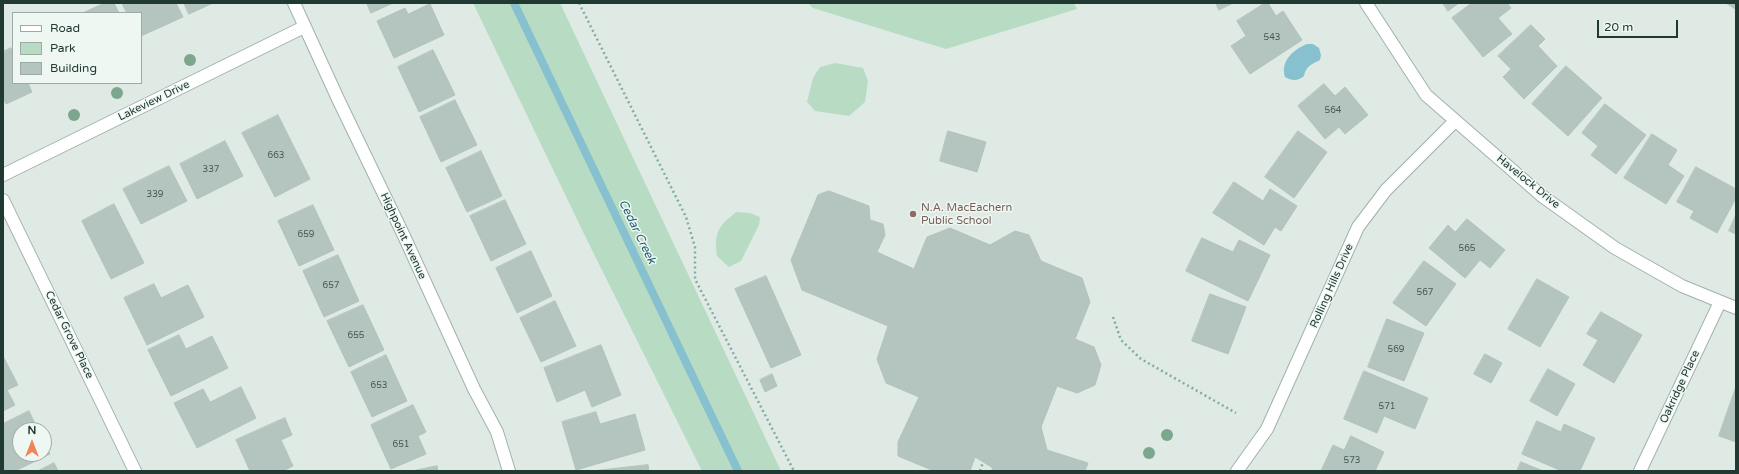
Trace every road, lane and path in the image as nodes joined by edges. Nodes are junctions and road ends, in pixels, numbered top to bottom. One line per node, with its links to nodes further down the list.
1 (294, 3): 4 (street, Highpoint Avenue)
2 (579, 3): 15 (path)
3 (1366, 3): 5 (street, Havelock Drive)
4 (304, 27): 6 (street, Lakeview Drive); 14 (street, Highpoint Avenue)
5 (1455, 121): 8 (street, Havelock Drive); 17 (street, Rolling Hills Drive)
6 (3, 175)
7 (3, 200): 13 (street, Cedar Grove Place)
8 (1720, 302): 9 (street, Havelock Drive); 18 (street, Oakridge Place)
9 (1736, 308)
10 (1113, 317): 11 (path)
11 (1236, 413)
12 (983, 462): 16 (path)
13 (134, 471)
14 (509, 471)
15 (794, 471)
16 (980, 471)
17 (1237, 471)
18 (1640, 471)

